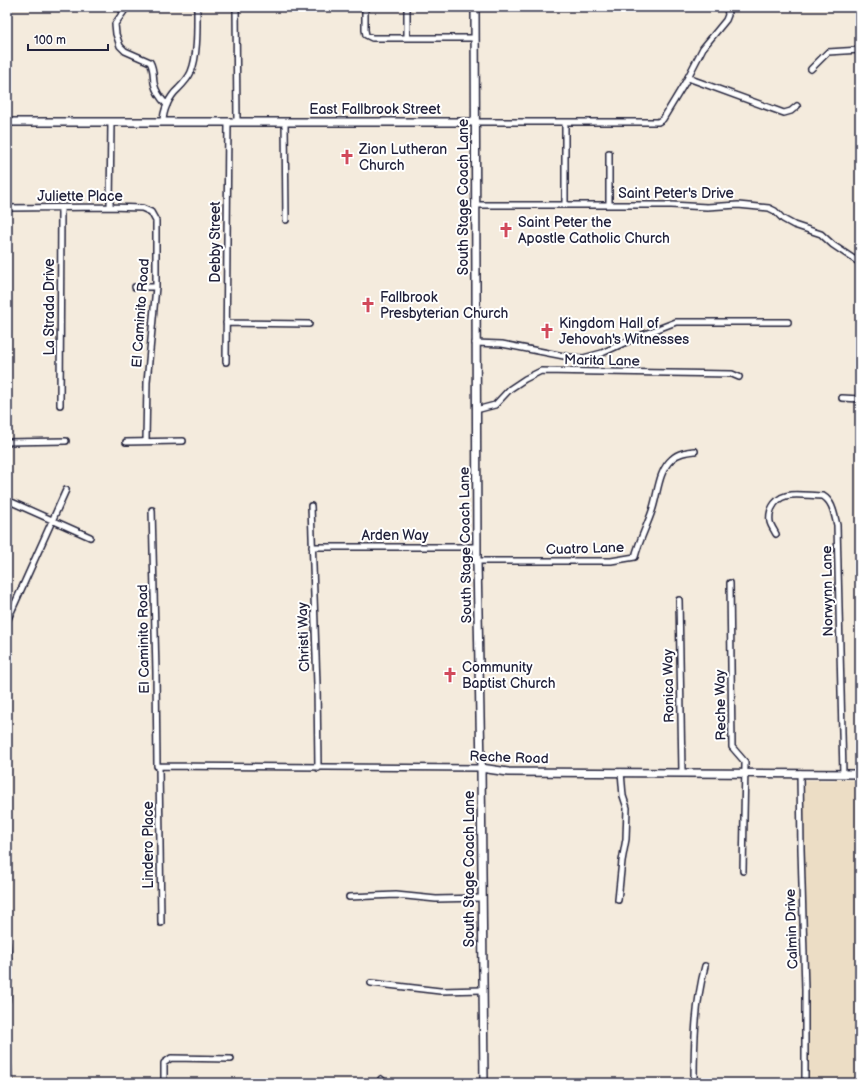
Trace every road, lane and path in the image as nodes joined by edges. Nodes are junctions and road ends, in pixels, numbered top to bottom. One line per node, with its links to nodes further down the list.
1 (127, 7): 13 (street)
2 (197, 7): 13 (street)
3 (236, 7): 19 (street)
4 (365, 7): 8 (street)
5 (407, 7): 8 (street)
6 (475, 7): 9 (main road, South Stage Coach Lane)
7 (727, 7): 12 (street)
8 (407, 38): 9 (street)
9 (475, 38): 21 (main road, South Stage Coach Lane)
10 (860, 50): 11 (street)
11 (812, 69)
12 (688, 78): 14 (street); 22 (street, East Fallbrook Street)
13 (167, 105): 17 (street)
14 (797, 106)
15 (7, 122): 16 (main road, East Fallbrook Street)
16 (111, 122): 17 (main road, East Fallbrook Street); 27 (street)
17 (163, 122): 18 (main road, East Fallbrook Street)
18 (228, 122): 19 (main road, East Fallbrook Street); 36 (street, Debby Street)
19 (237, 122): 20 (main road, East Fallbrook Street)
20 (285, 122): 21 (main road, East Fallbrook Street); 31 (street)
21 (475, 122): 22 (street, East Fallbrook Street); 24 (main road, South Stage Coach Lane)
22 (565, 122): 25 (street)
23 (609, 153): 26 (street)
24 (475, 205): 25 (street, Saint Peter's Drive); 38 (main road, South Stage Coach Lane)
25 (566, 205): 26 (street, Saint Peter's Drive)
26 (609, 205): 32 (street, Saint Peter's Drive)
27 (110, 207): 29 (street, Juliette Place); 30 (street, Juliette Place)
28 (7, 208): 29 (street, Juliette Place)
29 (61, 208): 43 (street, La Strada Drive)
30 (151, 212): 34 (street, El Caminito Road)
31 (286, 220)
32 (860, 263)
33 (135, 287): 34 (street)
34 (156, 287): 45 (street, El Caminito Road)
35 (788, 322): 38 (street)
36 (226, 323): 37 (street); 39 (street, Debby Street)
37 (309, 324)
38 (475, 343): 44 (main road, South Stage Coach Lane)
39 (226, 362)
40 (739, 377): 44 (street, Marita Lane)
41 (842, 398): 42 (street)
42 (860, 399)
43 (60, 405)
44 (476, 410): 59 (main road, South Stage Coach Lane)
45 (146, 441): 46 (street); 49 (street)
46 (183, 441)
47 (7, 442): 48 (street)
48 (66, 442)
49 (126, 442)
50 (695, 451): 60 (street, Cuatro Lane)
51 (66, 490): 55 (street)
52 (7, 500): 55 (street)
53 (311, 506): 58 (street, Christi Way)
54 (152, 510): 64 (street, El Caminito Road)
55 (53, 519): 57 (street); 63 (street)
56 (776, 534): 71 (street, Norwynn Lane)
57 (90, 536)
58 (312, 547): 59 (street, Arden Way); 65 (street, Christi Way)
59 (477, 547): 60 (main road, South Stage Coach Lane)
60 (477, 561): 66 (main road, South Stage Coach Lane)
61 (730, 583): 69 (street, Reche Way)
62 (679, 600): 68 (street, Ronica Way)
63 (7, 621)
64 (158, 766): 65 (street, Reche Road); 77 (street, Lindero Place)
65 (318, 768): 66 (street, Reche Road)
66 (481, 768): 67 (main road, Reche Road); 75 (main road, South Stage Coach Lane)
67 (621, 772): 68 (main road, Reche Road); 76 (street)
68 (682, 772): 69 (main road, Reche Road)
69 (745, 773): 70 (main road, Reche Road); 73 (street, Reche Way)
70 (800, 773): 71 (main road, Reche Road); 91 (street, Calmin Drive)
71 (843, 774): 72 (main road, Reche Road)
72 (860, 774)
73 (743, 871)
74 (349, 897): 75 (street)
75 (482, 898): 81 (main road, South Stage Coach Lane)
76 (618, 900)
77 (161, 923)
78 (7, 944): 82 (street)
79 (705, 966): 90 (street)
80 (371, 982): 81 (street)
81 (483, 990): 89 (main road, South Stage Coach Lane)
82 (7, 1000)
83 (7, 1045): 86 (street)
84 (232, 1059): 87 (street)
85 (381, 1079): 88 (street)
86 (9, 1083)
87 (164, 1083)
88 (386, 1083)
89 (484, 1083)
90 (694, 1083)
91 (805, 1083)

